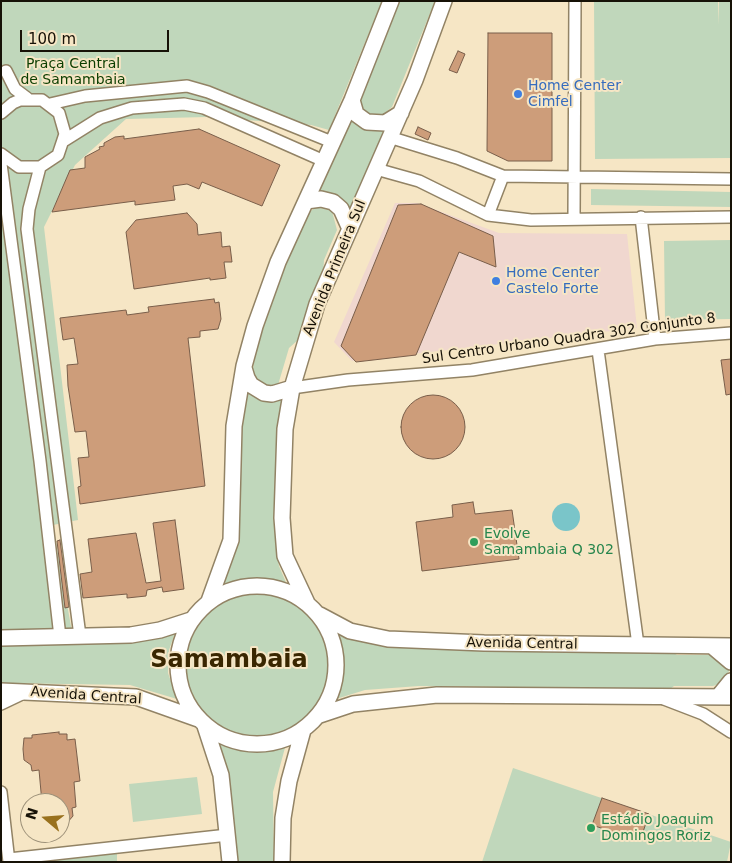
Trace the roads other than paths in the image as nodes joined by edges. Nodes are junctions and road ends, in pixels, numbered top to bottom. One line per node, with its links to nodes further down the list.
1 (391, 1): 6 (main road)
2 (444, 1): 9 (main road, Avenida Primeira Sul)
3 (575, 1): 19 (street)
4 (6, 71): 5 (street)
5 (27, 98): 7 (street); 8 (street)
6 (352, 100): 9 (main road); 12 (main road)
7 (50, 104): 11 (street); 12 (street)
8 (1, 113)
9 (401, 113): 10 (main road, Avenida Primeira Sul)
10 (389, 138): 17 (main road, Avenida Primeira Sul); 18 (street)
11 (64, 140): 14 (street); 16 (street)
12 (332, 142): 14 (main road)
13 (1, 154): 16 (street)
14 (324, 160): 21 (main road)
15 (1, 164): 36 (street)
16 (40, 167): 37 (street)
17 (376, 169): 22 (street); 26 (main road, Avenida Primeira Sul)
18 (503, 176): 19 (street); 22 (street)
19 (575, 178): 20 (street); 24 (street)
20 (731, 179)
21 (306, 201): 26 (main road); 30 (main road)
22 (488, 215): 24 (street)
23 (731, 216): 25 (street)
24 (574, 217): 25 (street)
25 (641, 217): 28 (street)
26 (350, 229): 31 (main road, Avenida Primeira Sul)
27 (731, 333): 28 (street, Sul Centro Urbano Quadra 302 Conjunto 8)
28 (655, 339): 29 (street, Sul Centro Urbano Quadra 302 Conjunto 8)
29 (598, 350): 31 (street, Sul Centro Urbano Quadra 302 Conjunto 8); 39 (street)
30 (244, 366): 31 (main road); 32 (main road)
31 (292, 388): 33 (main road, Avenida Primeira Sul)
32 (209, 601): 33 (main road); 35 (main road)
33 (307, 603): 34 (main road)
34 (319, 615): 39 (main road, Avenida Central); 49 (main road)
35 (191, 620): 37 (main road); 50 (main road)
36 (60, 636): 37 (main road); 38 (main road)
37 (80, 636)
38 (1, 638)
39 (638, 645): 40 (main road, Avenida Central)
40 (712, 646): 41 (main road, Avenida Central); 42 (main road)
41 (731, 646)
42 (731, 662)
43 (731, 681): 47 (main road)
44 (1, 691): 45 (main road, Avenida Central)
45 (28, 691): 48 (street); 50 (main road, Avenida Central)
46 (658, 696): 47 (main road); 49 (main road); 52 (street)
47 (724, 697)
48 (1, 704)
49 (317, 716): 51 (main road)
50 (202, 722): 51 (main road); 54 (main road)
51 (303, 730): 57 (main road)
52 (731, 732)
53 (1, 792): 55 (street)
54 (228, 835): 55 (street); 56 (main road)
55 (9, 860)
56 (230, 862)
57 (282, 862)

